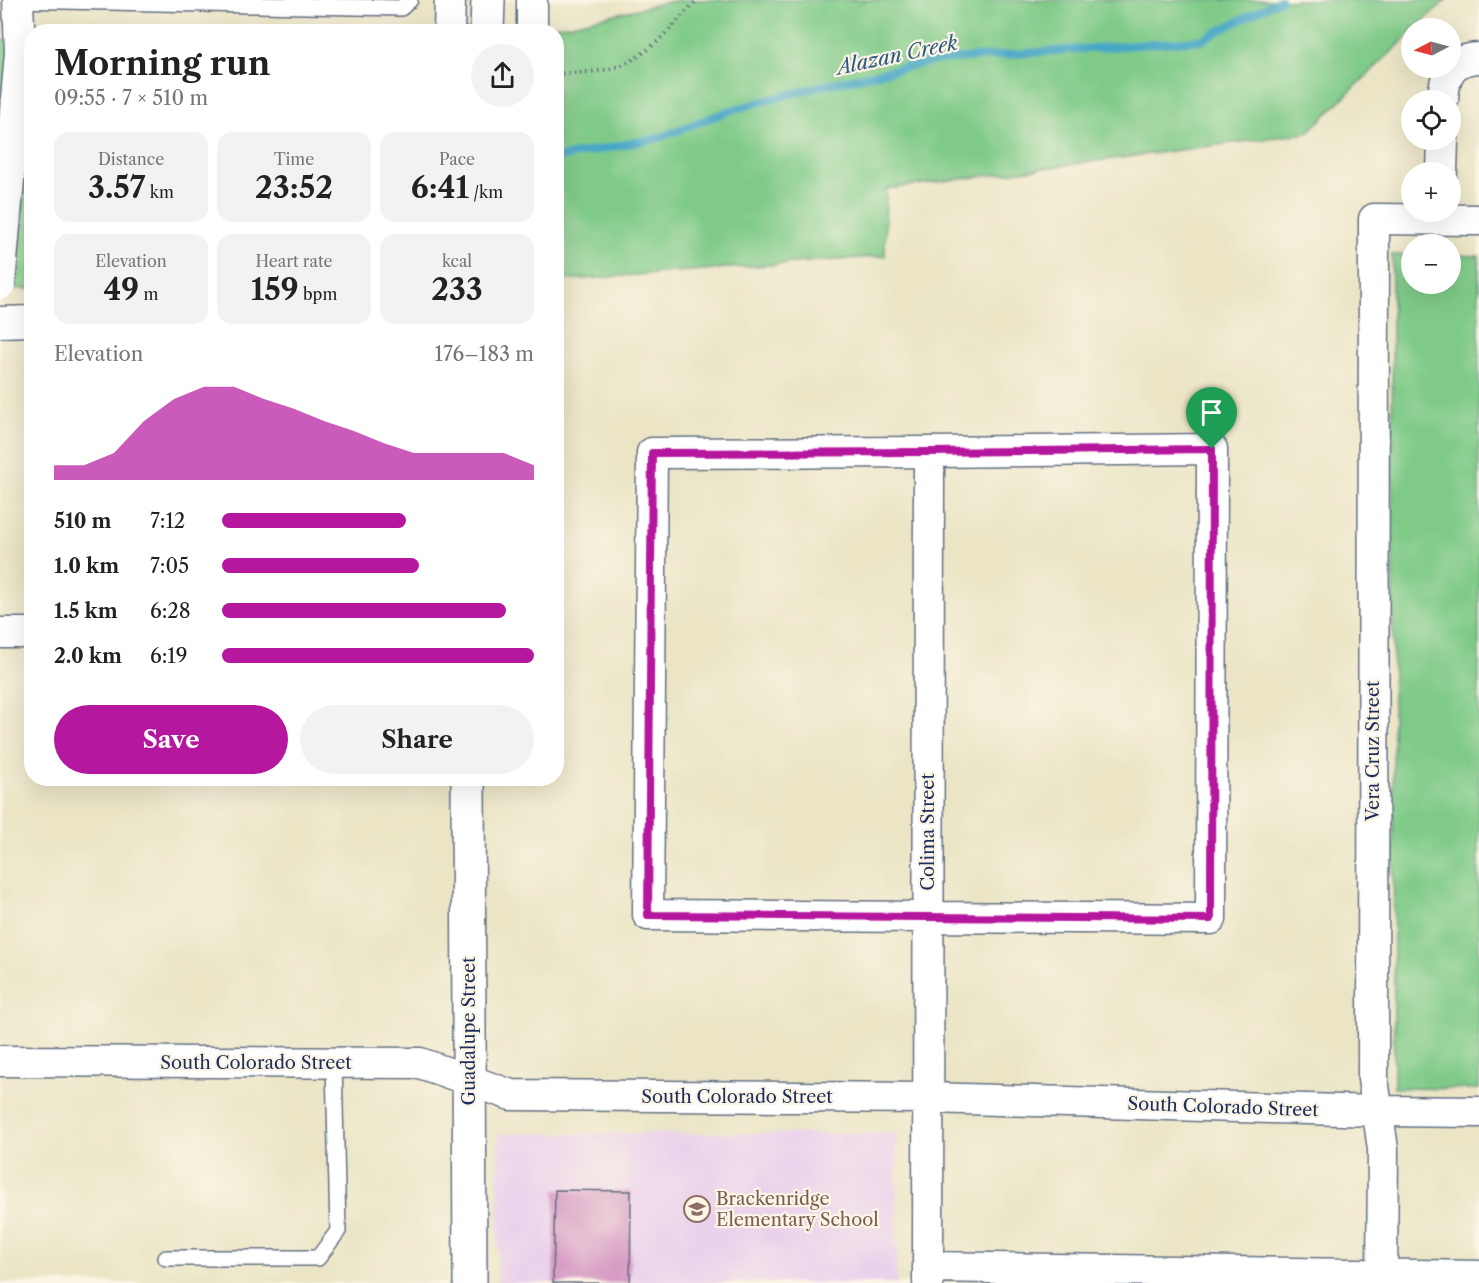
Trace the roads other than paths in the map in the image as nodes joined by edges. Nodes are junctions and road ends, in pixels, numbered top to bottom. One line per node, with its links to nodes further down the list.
1 (410, 0): 5 (lane)
2 (450, 0): 6 (street)
3 (488, 0): 7 (main road)
4 (532, 0): 8 (street)
5 (18, 6): 14 (street, bridge)
6 (449, 24)
7 (488, 24)
8 (532, 24)
9 (1479, 58): 10 (street)
10 (1444, 90)
11 (1401, 218): 26 (street, Vera Cruz Street)
12 (1461, 218): 13 (street)
13 (1479, 220)
14 (0, 284)
15 (24, 321): 16 (street)
16 (0, 322)
17 (929, 452): 21 (street, Colima Street); 21 (street); 21 (street)
18 (0, 633): 19 (street)
19 (24, 633)
20 (468, 786): 24 (main road, Guadalupe Street)
21 (928, 916): 25 (street, Colima Street)
22 (0, 1061): 23 (street, South Colorado Street)
23 (334, 1063): 24 (street, South Colorado Street); 28 (lane)
24 (469, 1081): 25 (street, South Colorado Street); 32 (main road, Guadalupe Street)
25 (929, 1098): 26 (street, South Colorado Street); 29 (street, Colima Street)
26 (1377, 1111): 27 (street, South Colorado Street); 31 (street, Vera Cruz Street)
27 (1479, 1112)
28 (166, 1258)
29 (928, 1275): 31 (street)
30 (1479, 1276): 31 (street)
31 (1382, 1279)
32 (470, 1283)

